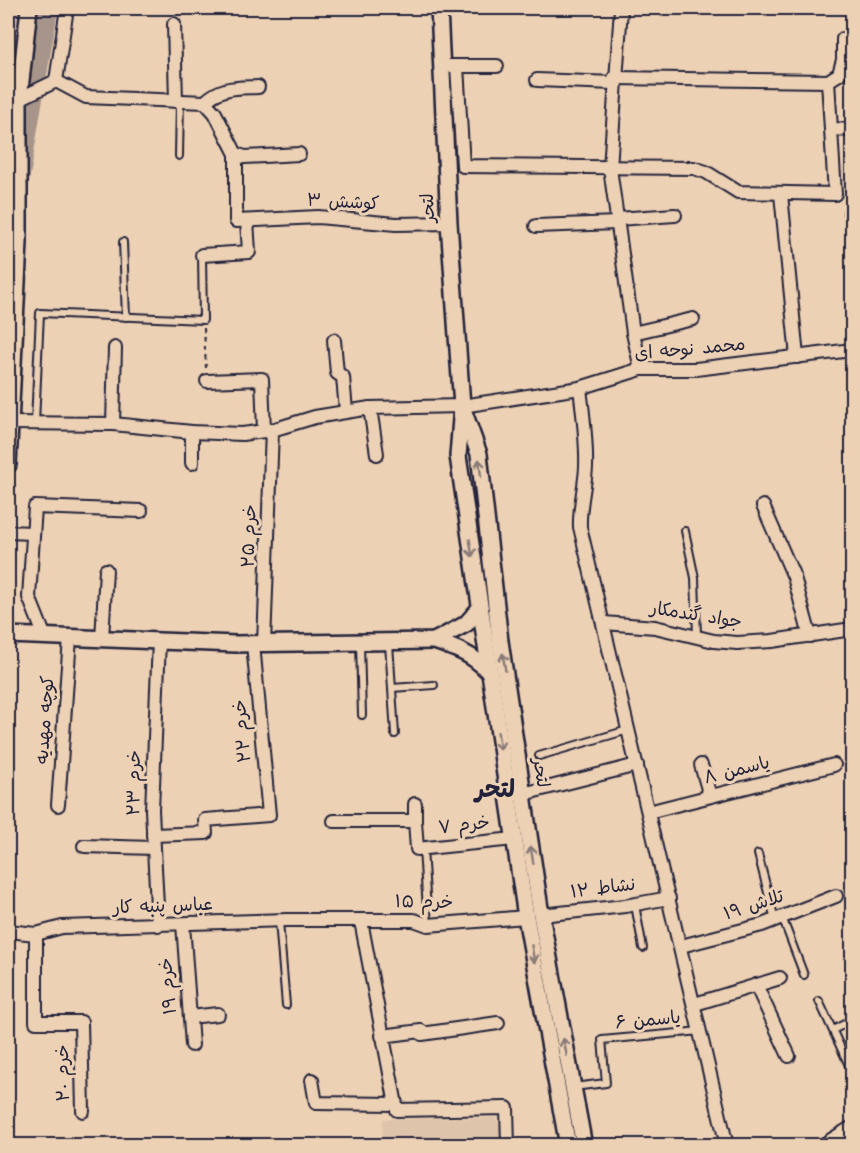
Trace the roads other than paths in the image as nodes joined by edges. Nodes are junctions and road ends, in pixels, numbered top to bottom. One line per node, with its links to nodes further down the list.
1 (29, 8): 14 (street)
2 (67, 8): 12 (street)
3 (439, 8): 7 (street, لتحر)
4 (621, 8): 10 (street)
5 (174, 24): 15 (street)
6 (843, 39): 11 (street)
7 (449, 66): 8 (street); 22 (street); 27 (street, لتحر)
8 (497, 66)
9 (537, 80): 10 (street)
10 (614, 81): 11 (street); 22 (street)
11 (828, 81): 17 (street)
12 (56, 82): 14 (street); 15 (street)
13 (258, 87): 16 (street)
14 (15, 98): 29 (street)
15 (178, 101): 16 (street); 21 (lane)
16 (205, 102): 19 (street)
17 (831, 129): 18 (street); 23 (street)
18 (852, 130)
19 (236, 154): 20 (street); 25 (street)
20 (299, 154)
21 (179, 156)
22 (610, 168): 23 (street); 26 (street)
23 (781, 194): 39 (street)
24 (675, 215): 26 (street)
25 (242, 221): 27 (street, کوشش ۳); 31 (street)
26 (617, 221): 28 (street); 34 (street)
27 (449, 223): 43 (street, لتحر)
28 (536, 226)
29 (13, 242): 35 (street)
30 (123, 242): 32 (lane)
31 (202, 255): 32 (lane)
32 (126, 317): 47 (lane)
33 (693, 319): 34 (street)
34 (633, 333): 40 (street)
35 (11, 340): 46 (street)
36 (334, 340): 45 (street)
37 (115, 348): 48 (street)
38 (852, 351): 39 (street, محمد نوحه ای)
39 (797, 357): 40 (street, محمد نوحه ای)
40 (641, 369): 42 (street, محمد نوحه ای)
41 (207, 381): 49 (street, خرم ۲۵)
42 (580, 388): 43 (street, محمد نوحه ای); 61 (street)
43 (462, 406): 44 (street, محمد نوحه ای); 60 (street, لتحر, one-way to 60); 84 (street, لتحر, one-way to 43)
44 (369, 408): 45 (street, محمد نوحه ای); 51 (street)
45 (346, 411): 49 (street, محمد نوحه ای)
46 (10, 423): 47 (street, محمد نوحه ای); 53 (street)
47 (35, 423): 48 (street, محمد نوحه ای)
48 (113, 424): 50 (street, محمد نوحه ای)
49 (268, 430): 50 (street, محمد نوحه ای); 71 (street, خرم ۲۵)
50 (192, 432): 52 (street)
51 (377, 454)
52 (192, 463)
53 (8, 465)
54 (763, 506): 65 (street)
55 (141, 511): 58 (street)
56 (685, 531): 64 (lane)
57 (8, 532): 58 (street)
58 (33, 533): 66 (street)
59 (106, 570): 68 (street)
60 (480, 608): 70 (street); 74 (street, لتحر)
61 (604, 622): 64 (street, جواد گندمکار); 78 (street)
62 (852, 629): 65 (street, جواد گندمکار)
63 (8, 635): 66 (street)
64 (698, 636): 65 (street, جواد گندمکار)
65 (810, 636)
66 (45, 637): 67 (street)
67 (70, 638): 68 (street); 87 (street, کوچه مهدیه)
68 (102, 639): 69 (street)
69 (159, 641): 71 (street); 92 (street, خرم ۲۳)
70 (434, 641): 73 (street); 74 (street)
71 (259, 644): 72 (street); 92 (street, خرم ۲۲)
72 (360, 644): 73 (street); 77 (lane)
73 (389, 644): 76 (lane)
74 (487, 670): 91 (street, لتحر, one-way to 91)
75 (434, 685): 76 (lane)
76 (392, 688): 79 (lane)
77 (362, 715)
78 (628, 730): 80 (lane); 81 (street)
79 (395, 734)
80 (539, 756)
81 (637, 765): 84 (street); 88 (street)
82 (701, 765): 85 (street)
83 (834, 765): 85 (street, یاسمن ۸)
84 (524, 794): 99 (street, لتحر, one-way to 84)
85 (711, 796): 88 (street, یاسمن ۸)
86 (414, 804): 90 (street)
87 (58, 805)
88 (648, 812): 97 (street)
89 (334, 821): 90 (street)
90 (415, 821): 94 (street)
91 (514, 839): 94 (street, خرم ۷); 99 (street, لتحر)
92 (154, 842): 93 (street); 106 (street, خرم ۲۳)
93 (84, 846)
94 (420, 849): 105 (lane)
95 (758, 854): 100 (lane)
96 (837, 896): 100 (street, تلاش ۱۹)
97 (669, 898): 98 (street, نشاط ۱۲); 109 (street)
98 (635, 904): 99 (street, نشاط ۱۲); 110 (lane)
99 (533, 916): 105 (street, خرم ۱۵); 128 (street, لتحر, one-way to 99); 133 (street, لتحر, one-way to 133)
100 (778, 919): 109 (street, تلاش ۱۹); 111 (lane)
101 (279, 921): 103 (street, عباس پنبه کار); 104 (street, عباس پنبه کار); 116 (lane)
102 (361, 921): 103 (street, خرم ۱۵); 105 (street, خرم ۱۵); 123 (street)
103 (321, 922)
104 (183, 924): 106 (street, عباس پنبه کار); 118 (street, خرم ۱۹)
105 (428, 925)
106 (158, 926): 108 (street, عباس پنبه کار)
107 (8, 932): 108 (street, عباس پنبه کار)
108 (36, 934): 130 (street, خرم ۲۰)
109 (681, 946): 115 (street)
110 (643, 948)
111 (804, 975)
112 (780, 978): 113 (street)
113 (756, 985): 115 (street); 125 (street)
114 (819, 1002): 121 (lane)
115 (695, 1004): 122 (street)
116 (286, 1005)
117 (218, 1014): 118 (street)
118 (190, 1017): 124 (street, خرم ۱۹)
119 (852, 1020): 121 (lane)
120 (498, 1023): 123 (street)
121 (833, 1030): 126 (lane)
122 (701, 1031): 128 (lane, یاسمن ۶); 135 (street)
123 (382, 1036): 129 (street)
124 (192, 1045)
125 (789, 1056)
126 (852, 1072)
127 (312, 1080): 129 (street)
128 (573, 1087): 134 (street, لتحر)
129 (395, 1104): 132 (street)
130 (83, 1111)
131 (852, 1127): 136 (street)
132 (508, 1146)
133 (568, 1146)
134 (584, 1146)
135 (727, 1146)
136 (821, 1146)

